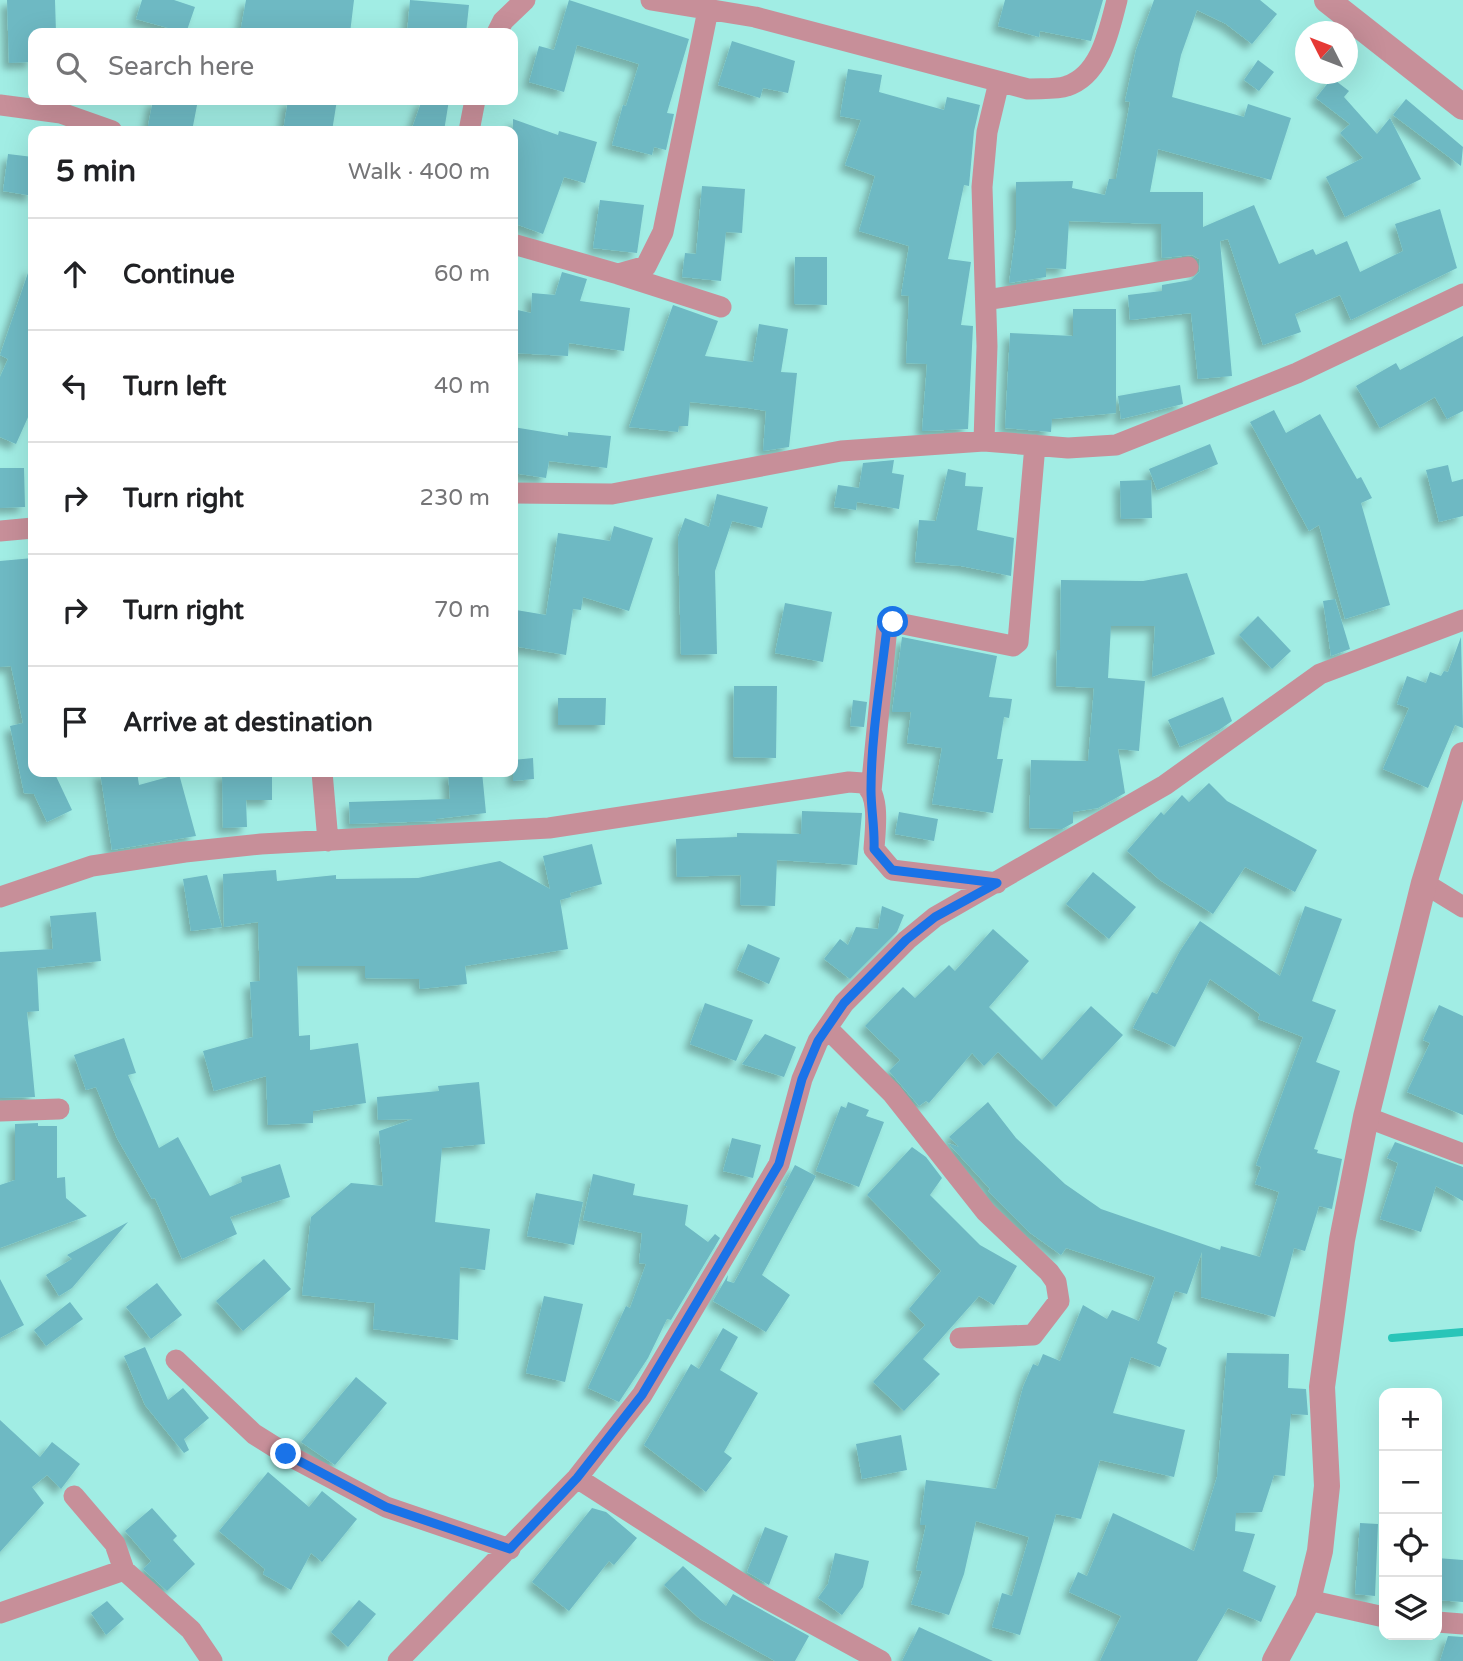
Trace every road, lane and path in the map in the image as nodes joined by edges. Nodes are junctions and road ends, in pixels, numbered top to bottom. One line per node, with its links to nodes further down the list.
1 (525, 0): 6 (street)
2 (652, 0): 5 (street)
3 (1117, 0): 7 (street)
4 (1327, 0): 10 (street)
5 (708, 10): 7 (street); 15 (street)
6 (500, 28)
7 (999, 82): 17 (street)
8 (0, 105): 11 (street)
9 (474, 105): 12 (street)
10 (1463, 107)
11 (98, 126)
12 (470, 126)
13 (518, 245): 15 (street)
14 (1188, 267): 17 (street)
15 (618, 275): 18 (street)
16 (1463, 294): 20 (street)
17 (986, 300): 19 (street)
18 (721, 307)
19 (984, 442): 20 (street); 21 (street)
20 (1035, 445): 27 (street)
21 (518, 493)
22 (28, 528): 23 (street)
23 (0, 531)
24 (1463, 620): 29 (street)
25 (1463, 755): 30 (street)
26 (322, 777): 28 (street)
27 (871, 791): 28 (street); 29 (street)
28 (328, 841): 31 (street)
29 (997, 883): 33 (street)
30 (1424, 883): 32 (street); 36 (street)
31 (0, 897)
32 (1463, 906)
33 (827, 1028): 38 (street); 40 (street)
34 (59, 1109): 35 (street)
35 (0, 1111)
36 (1366, 1117): 37 (street); 44 (street)
37 (1463, 1154)
38 (960, 1338)
39 (176, 1360): 42 (street)
40 (577, 1478): 42 (street); 51 (street)
41 (74, 1496): 43 (street)
42 (510, 1549): 50 (street)
43 (124, 1570): 45 (street); 49 (street)
44 (1308, 1600): 46 (street); 52 (street)
45 (0, 1613)
46 (1379, 1616)
47 (1442, 1622): 48 (street)
48 (1463, 1624)
49 (212, 1661)
50 (398, 1661)
51 (881, 1661)
52 (1275, 1661)

